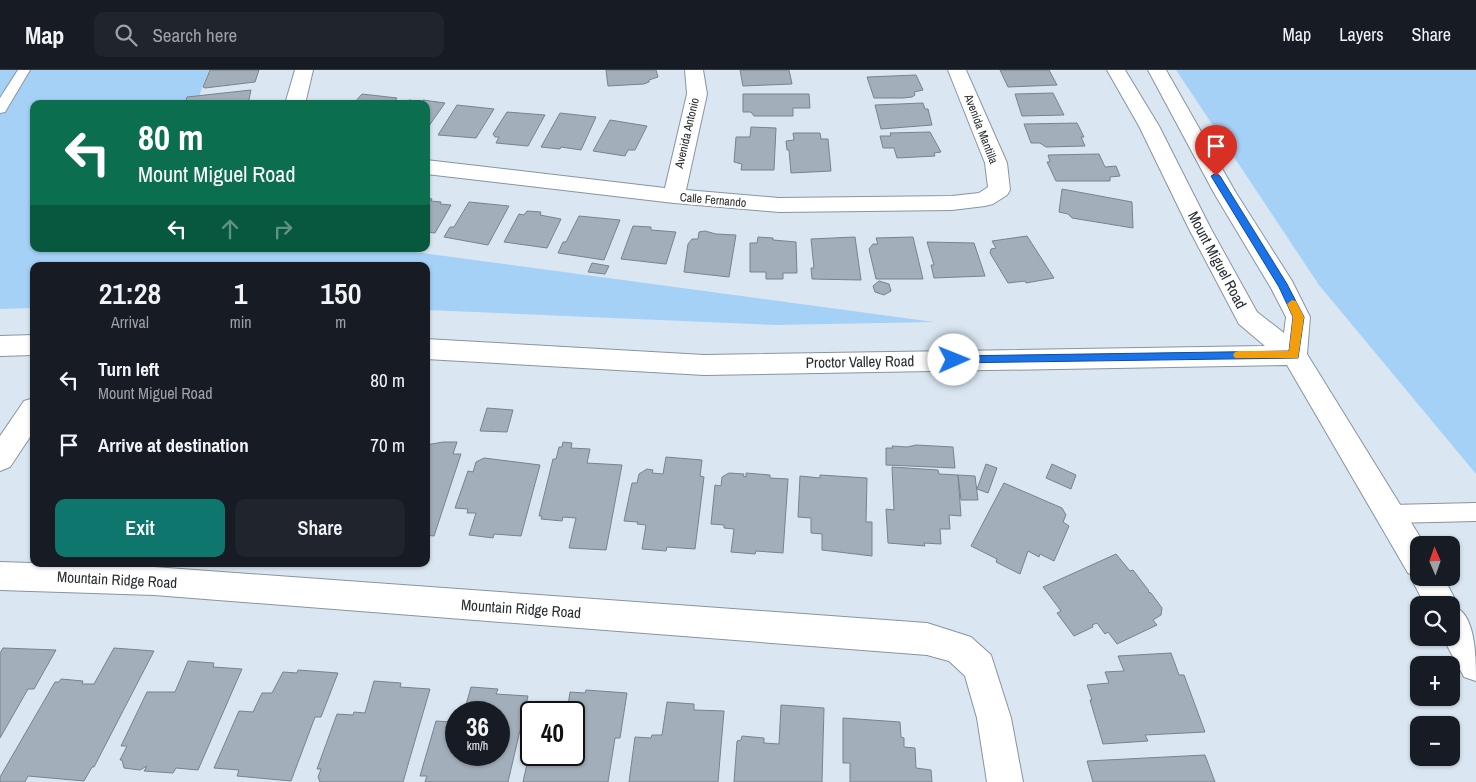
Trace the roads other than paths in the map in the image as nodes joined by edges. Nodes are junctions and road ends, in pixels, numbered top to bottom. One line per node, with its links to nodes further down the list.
1 (24, 70): 8 (lane)
2 (304, 70): 7 (street)
3 (694, 70): 11 (street, Avenida Antonio)
4 (957, 70): 10 (street, Avenida Mantilla)
5 (1116, 70): 15 (street, Mount Miguel Road)
6 (1157, 70): 15 (street)
7 (296, 100)
8 (0, 109)
9 (430, 167): 11 (street, Calle Fernando)
10 (999, 190): 11 (street, Calle Fernando)
11 (674, 196)
12 (30, 345): 13 (street)
13 (0, 346)
14 (430, 349): 15 (street, Proctor Valley Road)
15 (1294, 355): 19 (street, Mount Miguel Road)
16 (30, 415): 17 (street)
17 (0, 459)
18 (1476, 512): 19 (lane)
19 (1391, 514): 20 (street, Mount Miguel Road)
20 (1410, 547)
21 (0, 576): 24 (street, Mountain Ridge Road)
22 (1460, 637): 23 (street)
23 (1476, 665)
24 (1005, 782)

